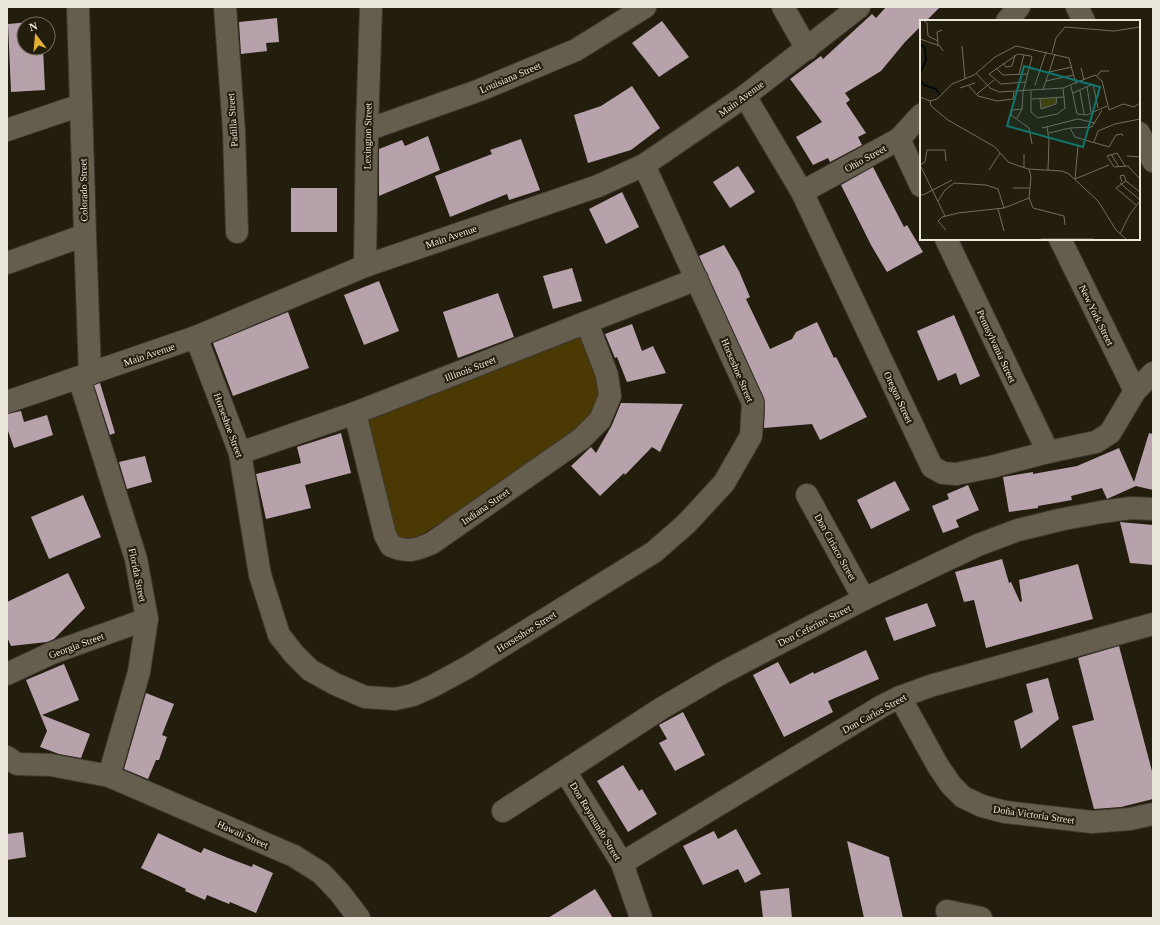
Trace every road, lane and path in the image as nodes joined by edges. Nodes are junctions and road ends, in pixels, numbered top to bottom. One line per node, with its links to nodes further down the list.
1 (78, 7): 13 (street, Colorado Street)
2 (224, 7): 23 (street, Padilla Street)
3 (371, 7): 16 (street, Lexington Street)
4 (645, 7): 16 (street, Louisiana Street)
5 (783, 7): 11 (street)
6 (859, 7): 11 (street, Main Avenue)
7 (1019, 7): 9 (street)
8 (1077, 7): 10 (street)
9 (1008, 20)
10 (1084, 20)
11 (807, 49): 12 (street, Main Avenue)
12 (745, 96): 20 (street, Main Avenue); 22 (street, Oregon Street)
13 (81, 105): 15 (street); 24 (street, Colorado Street)
14 (920, 116): 18 (street, Ohio Street)
15 (7, 130)
16 (367, 130): 28 (street, Lexington Street)
17 (1140, 135): 19 (street)
18 (899, 139): 21 (street); 22 (street, Ohio Street)
19 (1153, 161)
20 (644, 165): 28 (street, Main Avenue); 29 (street, Horseshoe Street)
21 (920, 184)
22 (802, 192): 37 (street, Oregon Street)
23 (237, 232)
24 (85, 235): 27 (street); 33 (street, Colorado Street)
25 (946, 240): 37 (street, Pennsylvania Street)
26 (1060, 240): 34 (street, New York Street)
27 (7, 263)
28 (365, 266): 31 (street, Main Avenue)
29 (697, 279): 30 (street, Illinois Street); 38 (street, Horseshoe Street)
30 (588, 323): 36 (street, Illinois Street); 36 (street, Indiana Street)
31 (196, 337): 33 (street, Main Avenue); 38 (street, Horseshoe Street)
32 (1153, 373): 34 (street, Oregon Street)
33 (85, 376): 35 (street, Main Avenue); 42 (street, Florida Street)
34 (1135, 391): 37 (street, Oregon Street)
35 (7, 402)
36 (355, 412): 38 (street, Illinois Street)
37 (1048, 452)
38 (240, 453)
39 (807, 495): 41 (street, Don Ciriaco Street)
40 (1153, 509): 41 (street, Don Ceferino Street)
41 (864, 599): 47 (street, Don Ceferino Street)
42 (147, 619): 44 (street, Georgia Street); 48 (street, Florida Street)
43 (1153, 624): 45 (street, Don Carlos Street)
44 (7, 674)
45 (900, 697): 50 (street, Doña Victoria Street); 51 (street, Don Carlos Street)
46 (7, 757): 48 (street)
47 (565, 771): 49 (street, Don Ceferino Street); 51 (street, Don Raymundo Street)
48 (109, 776): 53 (street, Hawaii Street)
49 (503, 811)
50 (1153, 814)
51 (622, 863): 54 (street, Don Raymundo Street)
52 (947, 911): 55 (street)
53 (359, 918)
54 (641, 918)
55 (981, 918)

